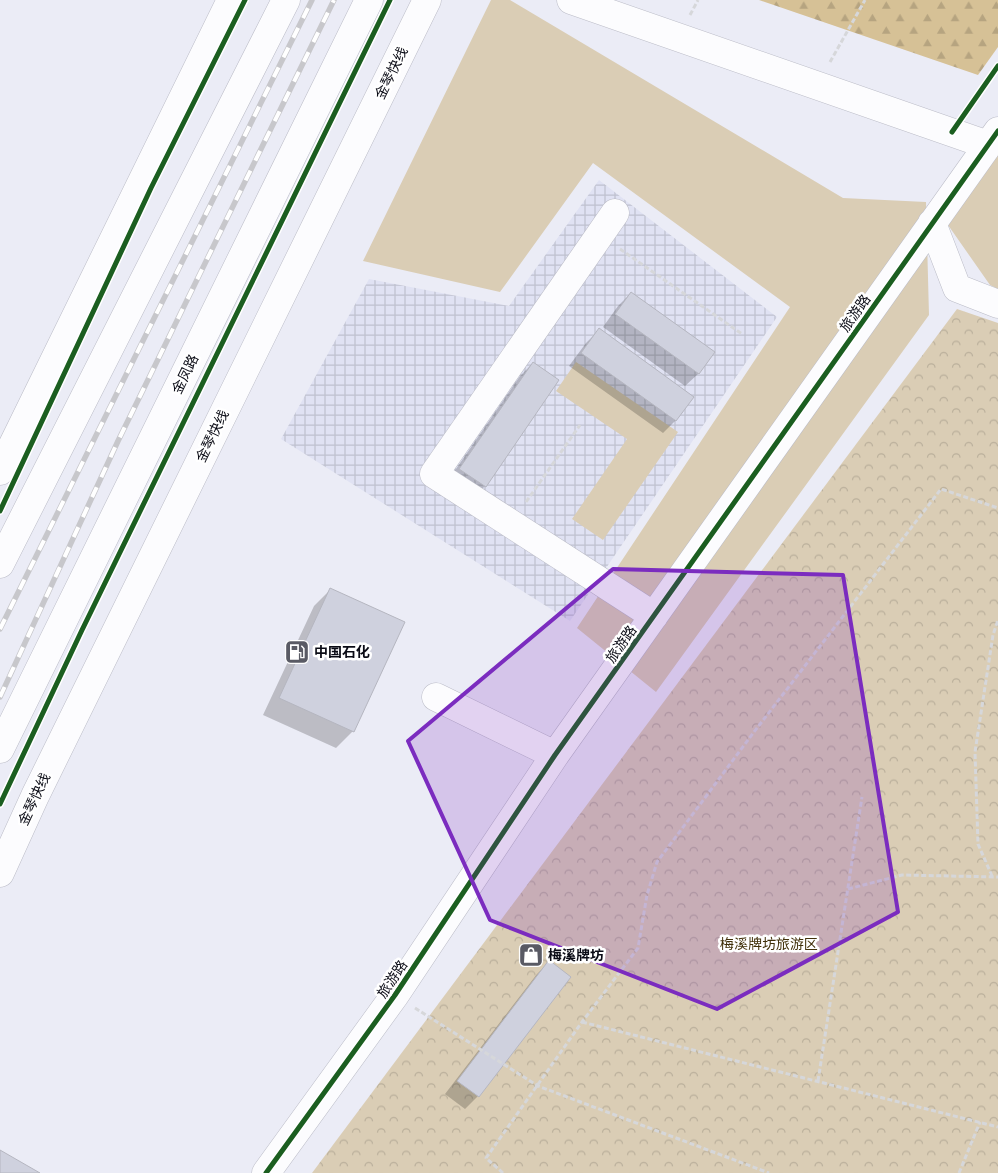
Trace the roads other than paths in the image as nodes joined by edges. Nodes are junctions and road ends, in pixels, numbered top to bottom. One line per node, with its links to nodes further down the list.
1 (231, 0): 10 (main road)
2 (286, 0): 11 (main road)
3 (370, 0): 14 (main road, 金凤路)
4 (427, 0): 16 (main road, 金琴快线)
5 (571, 0): 6 (main road)
6 (993, 138): 8 (main road, 旅游路)
7 (615, 213): 12 (main road)
8 (932, 223): 9 (main road); 12 (main road, 旅游路)
9 (998, 304)
10 (0, 471)
11 (0, 564)
12 (654, 616): 15 (main road, 旅游路)
13 (436, 696): 15 (main road)
14 (0, 749)
15 (556, 755): 17 (main road, 旅游路)
16 (0, 873)
17 (266, 1173)

